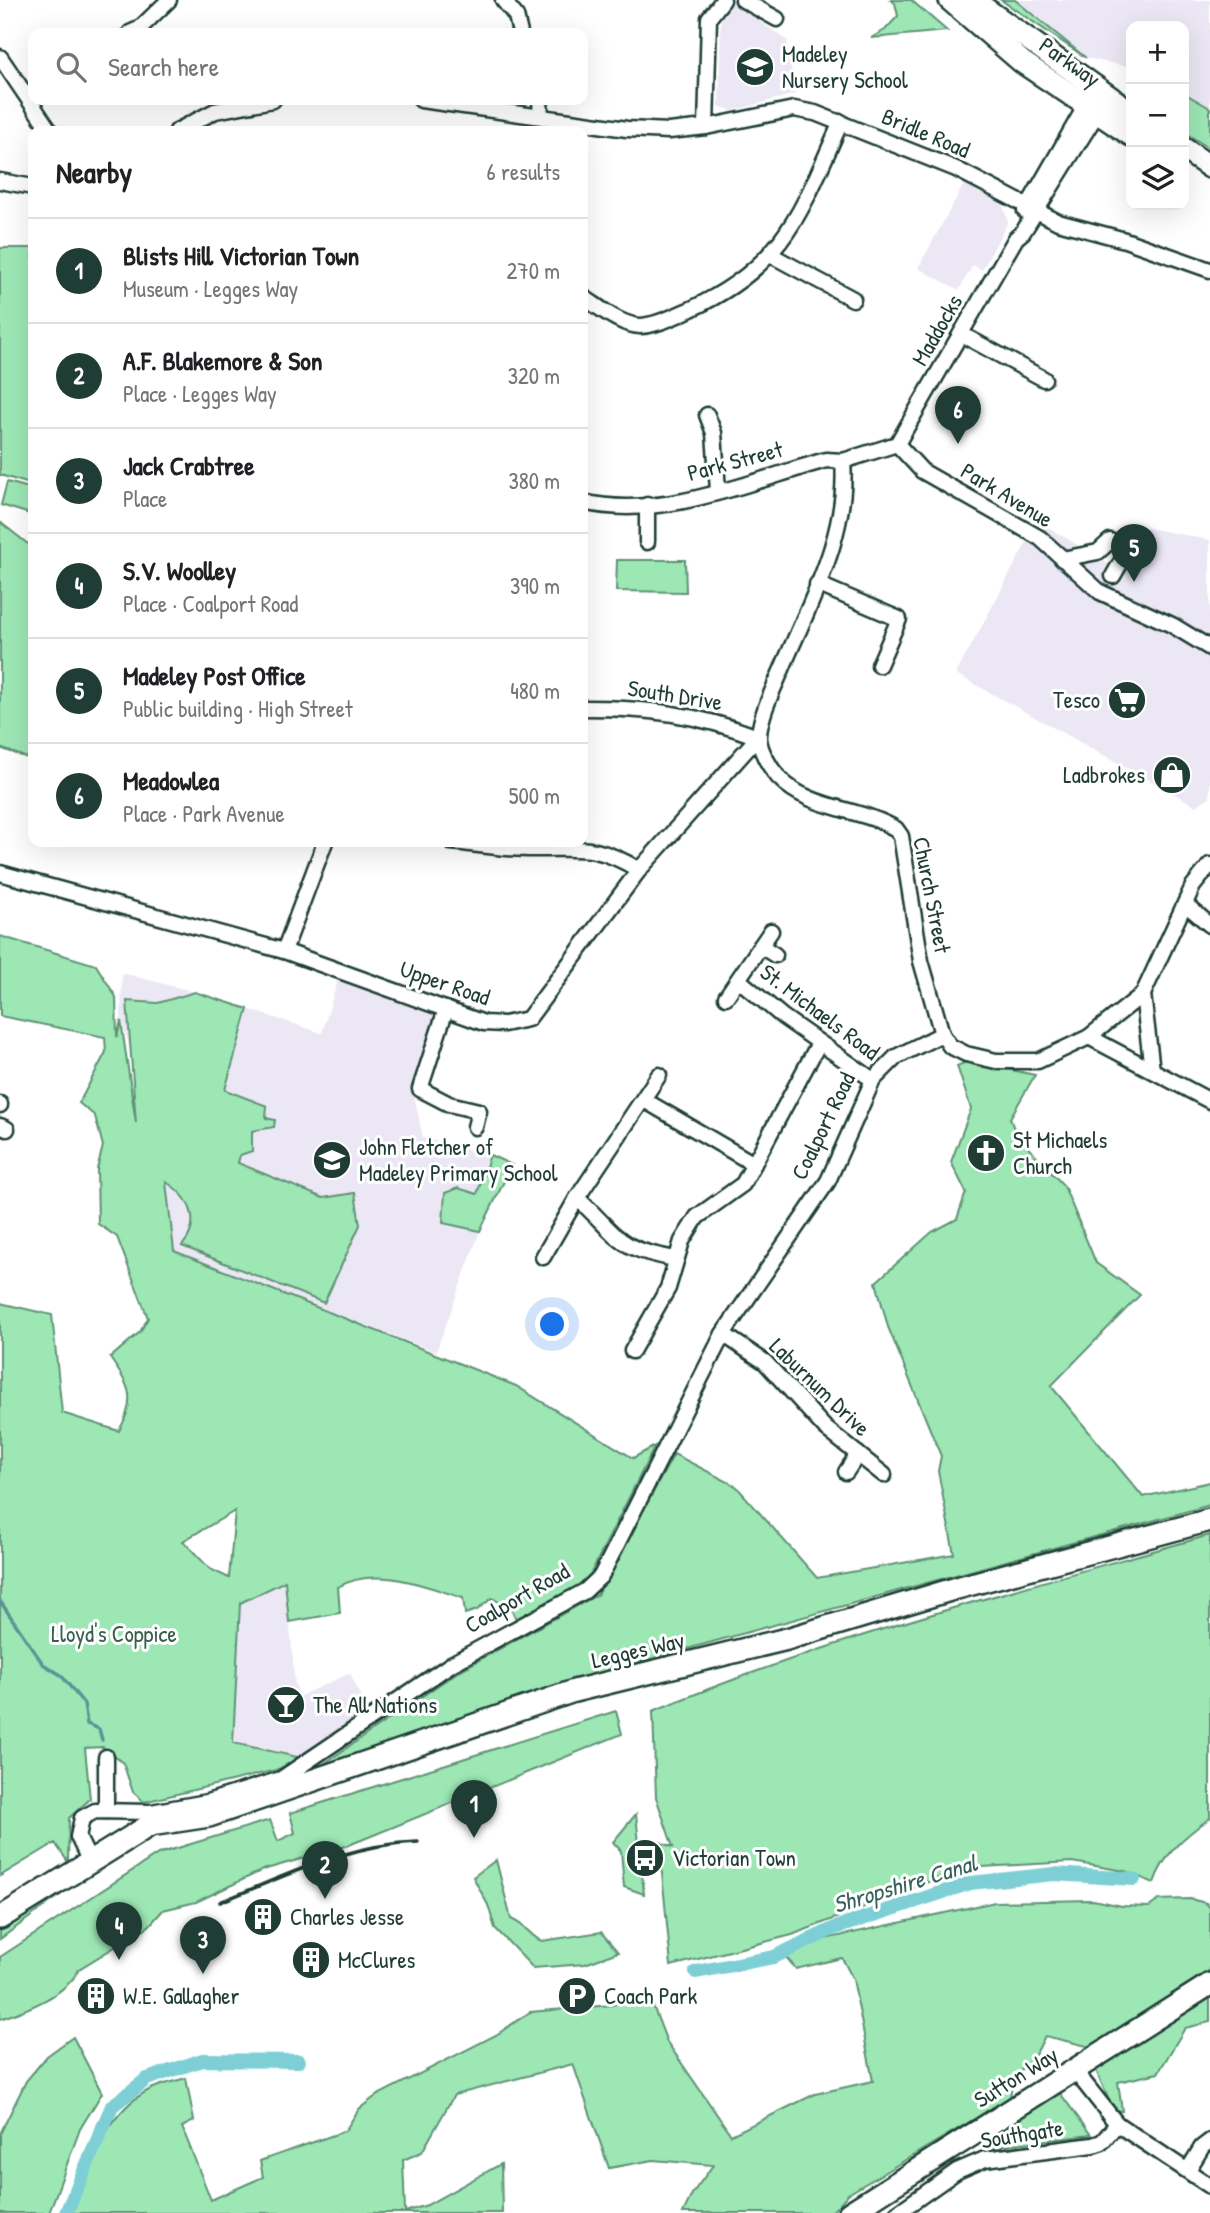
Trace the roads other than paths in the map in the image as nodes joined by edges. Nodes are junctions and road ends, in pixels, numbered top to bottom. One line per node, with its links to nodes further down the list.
1 (169, 0): 8 (street)
2 (723, 0): 22 (street)
3 (743, 0): 7 (street)
4 (950, 0): 12 (street, Parkway)
5 (973, 0): 12 (street, Parkway)
6 (509, 2): 9 (street)
7 (778, 19)
8 (140, 28)
9 (519, 28)
10 (0, 57): 11 (street)
11 (28, 91)
12 (1097, 101): 17 (street, Parkway); 23 (street, Parkway); 30 (street, Maddocks)
13 (36, 105): 20 (street)
14 (246, 105): 21 (street)
15 (458, 105): 18 (street, Bridle Road)
16 (540, 105): 18 (street)
17 (1126, 110)
18 (541, 116): 22 (street, Bridle Road)
19 (841, 122): 22 (street, Bridle Road); 30 (street, Bridle Road); 31 (street)
20 (47, 126)
21 (186, 126)
22 (706, 127)
23 (1126, 130)
24 (1189, 152): 25 (street)
25 (1210, 167)
26 (1189, 169): 28 (street)
27 (0, 181): 29 (street)
28 (1210, 181)
29 (28, 186)
30 (1032, 209): 32 (street, Bridle Road); 35 (street, Maddocks)
31 (771, 255): 33 (street); 34 (street)
32 (1210, 270)
33 (853, 299)
34 (588, 300)
35 (961, 334): 36 (street); 38 (street, Maddocks)
36 (1044, 379)
37 (707, 415): 40 (street)
38 (897, 444): 39 (street, Park Street); 44 (street, Park Avenue)
39 (844, 461): 40 (street, Park Street); 46 (street)
40 (718, 491): 42 (street, Park Street)
41 (588, 502): 42 (street, Park Street)
42 (647, 505): 43 (street)
43 (647, 542)
44 (1062, 559): 45 (street); 47 (street, Park Avenue)
45 (1113, 576)
46 (817, 584): 48 (street); 50 (street)
47 (1210, 648)
48 (879, 664)
49 (588, 708): 50 (street, South Drive)
50 (758, 737): 56 (street, Upper Road); 68 (street, Church Street)
51 (323, 847): 62 (street)
52 (505, 847): 54 (street)
53 (579, 847): 56 (street)
54 (579, 847)
55 (1210, 865): 58 (street)
56 (639, 870): 67 (street, Upper Road)
57 (0, 873): 62 (street, Upper Road)
58 (1185, 904): 59 (street); 65 (street)
59 (1210, 925)
60 (771, 931): 61 (street, St. Michaels Road)
61 (761, 946): 63 (street, St. Michaels Road); 64 (street, St. Michaels Road)
62 (284, 951): 67 (street, Upper Road)
63 (775, 955)
64 (739, 980): 66 (street, St. Michaels Road); 70 (street, St. Michaels Road)
65 (1143, 994): 69 (street); 71 (street)
66 (726, 997)
67 (446, 1009): 76 (street)
68 (942, 1034): 69 (street); 73 (street, Coalport Road)
69 (1089, 1037): 71 (street)
70 (819, 1043): 73 (street, St. Michaels Road); 77 (street)
71 (1152, 1070): 75 (street)
72 (659, 1075): 74 (street)
73 (873, 1080): 81 (street, Coalport Road)
74 (644, 1100): 77 (street); 78 (street)
75 (1210, 1101)
76 (475, 1127)
77 (754, 1164): 80 (street)
78 (577, 1198): 79 (street); 80 (street)
79 (543, 1257)
80 (676, 1259): 82 (street)
81 (723, 1334): 83 (street, Laburnum Drive); 88 (street, Coalport Road)
82 (632, 1351)
83 (858, 1454): 84 (street); 85 (street, Laburnum Drive)
84 (846, 1472)
85 (884, 1475)
86 (1210, 1520): 89 (street, Legges Way)
87 (106, 1758): 88 (street)
88 (106, 1811): 89 (street)
89 (89, 1860): 90 (street)
90 (0, 1918)
91 (1210, 1984): 92 (street, Sutton Way)
92 (1075, 2071): 93 (street); 97 (street, Sutton Way)
93 (1117, 2124): 95 (street); 98 (street, Southgate)
94 (1210, 2141): 95 (street)
95 (1188, 2170): 96 (street)
96 (1210, 2186)
97 (849, 2213)
98 (897, 2213)

